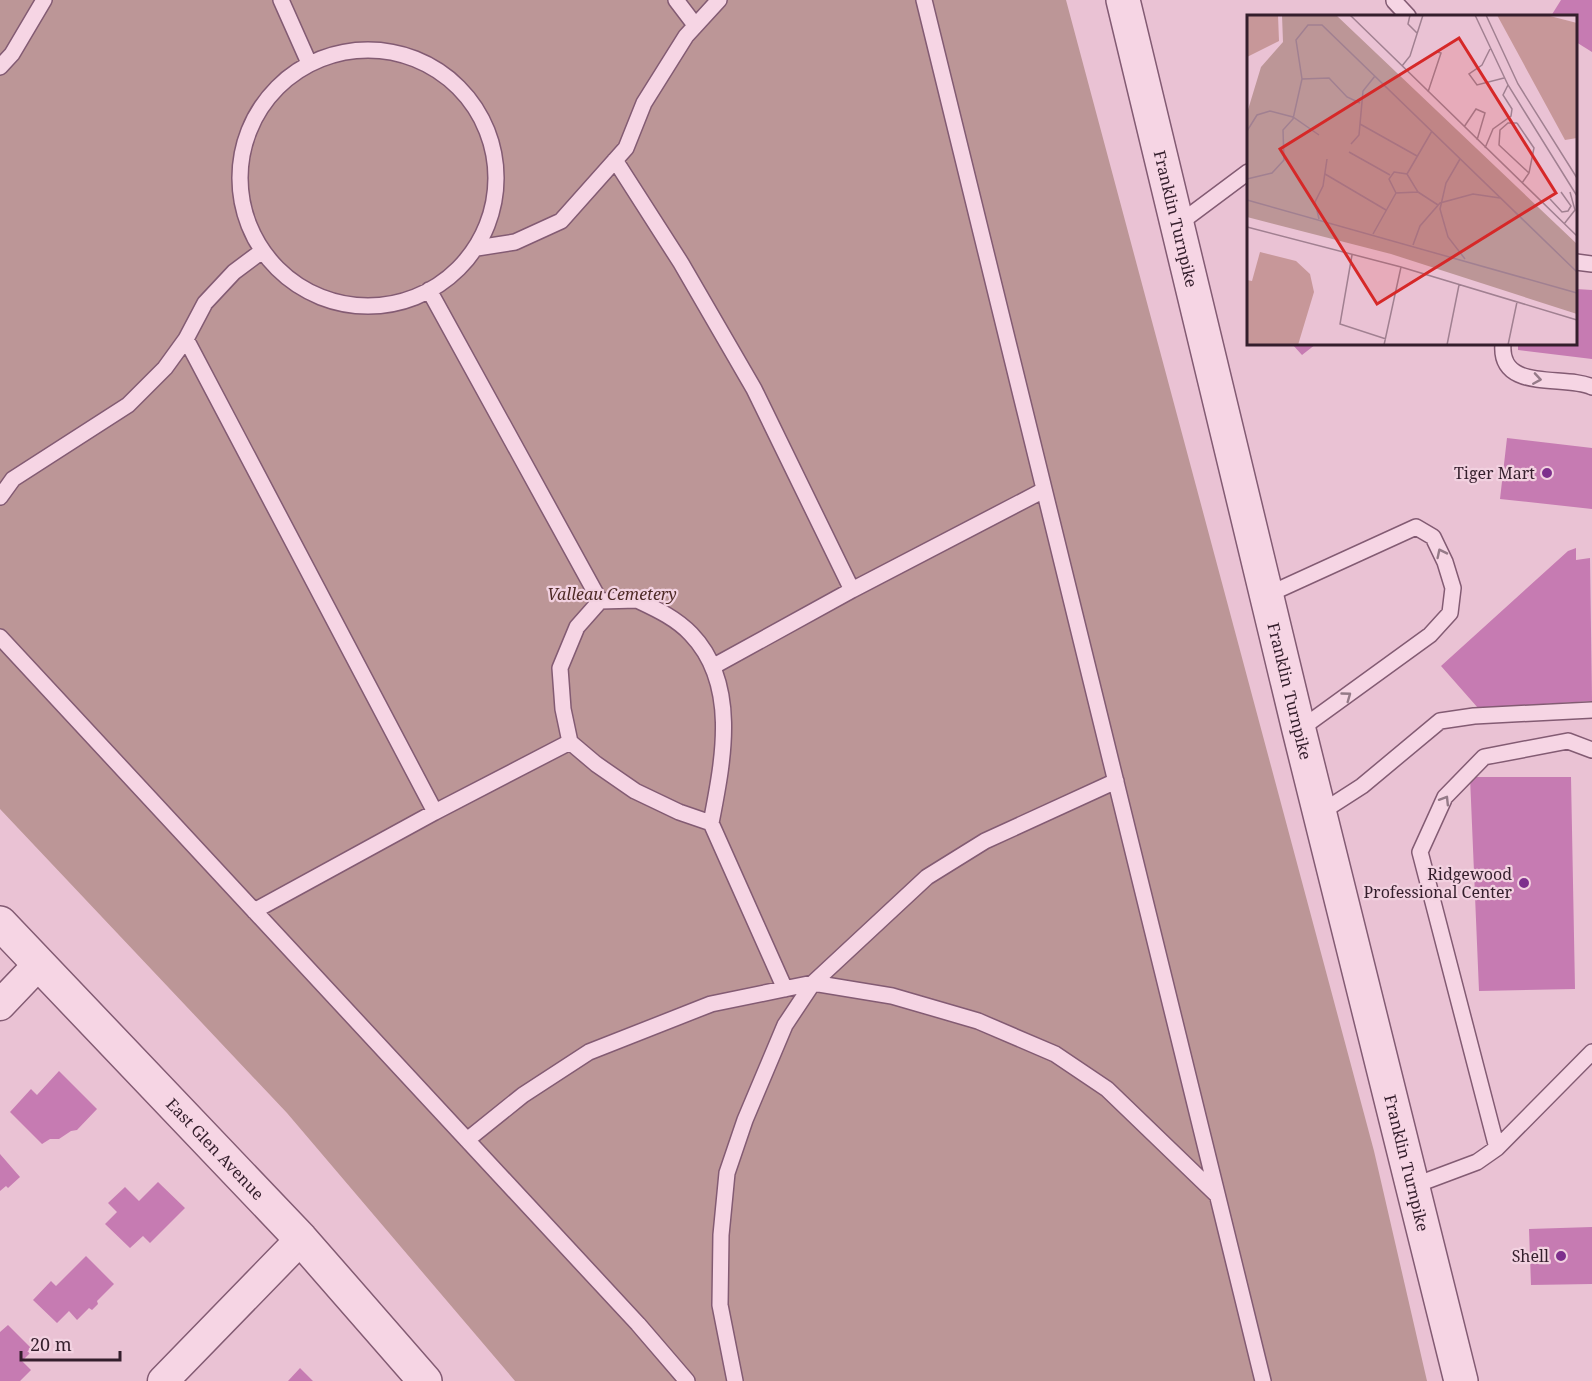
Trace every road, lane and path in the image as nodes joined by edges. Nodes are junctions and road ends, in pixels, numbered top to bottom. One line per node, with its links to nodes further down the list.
1 (44, 0): 11 (lane)
2 (281, 0): 10 (lane)
3 (676, 0): 9 (lane)
4 (719, 0): 9 (lane)
5 (924, 0): 23 (lane)
6 (1123, 0): 14 (street, Franklin Turnpike)
7 (1394, 1): 8 (lane)
8 (1407, 15)
9 (695, 25): 12 (lane)
10 (309, 63): 15 (lane); 16 (lane)
11 (0, 67)
12 (615, 160): 15 (lane); 25 (lane)
13 (1247, 173): 14 (lane)
14 (1177, 225): 26 (street, Franklin Turnpike)
15 (477, 248): 19 (lane)
16 (262, 251): 19 (lane); 20 (lane)
17 (1577, 262): 18 (lane)
18 (1592, 264)
19 (429, 290): 27 (lane)
20 (186, 339): 24 (lane); 35 (lane)
21 (1503, 345): 22 (lane, one-way to 22)
22 (1592, 387)
23 (1044, 490): 25 (lane); 34 (lane)
24 (0, 497)
25 (852, 590): 29 (lane)
26 (1267, 595): 31 (street, Franklin Turnpike); 31 (lane, one-way to 26)
27 (600, 602): 29 (lane); 32 (lane)
28 (0, 637): 38 (lane)
29 (714, 666): 37 (lane)
30 (1592, 710): 36 (lane)
31 (1299, 730): 36 (street, Franklin Turnpike)
32 (570, 742): 35 (lane); 37 (lane)
33 (1592, 750): 46 (lane, one-way to 33)
34 (1116, 781): 41 (lane); 48 (lane)
35 (435, 812): 38 (lane)
36 (1320, 813): 47 (street, Franklin Turnpike)
37 (711, 823): 42 (lane)
38 (254, 911): 45 (lane)
39 (0, 923): 40 (street, East Glen Avenue)
40 (39, 964): 43 (street); 49 (street, East Glen Avenue)
41 (813, 983): 42 (lane); 48 (lane); 53 (lane)
42 (785, 989): 45 (lane)
43 (0, 1005)
44 (1592, 1052): 46 (lane)
45 (467, 1140): 52 (lane)
46 (1497, 1148): 47 (lane)
47 (1413, 1186): 55 (street, Franklin Turnpike)
48 (1218, 1195): 54 (lane)
49 (301, 1239): 50 (street); 51 (street, East Glen Avenue)
50 (163, 1381)
51 (425, 1381)
52 (687, 1381)
53 (735, 1381)
54 (1263, 1381)
55 (1461, 1381)

